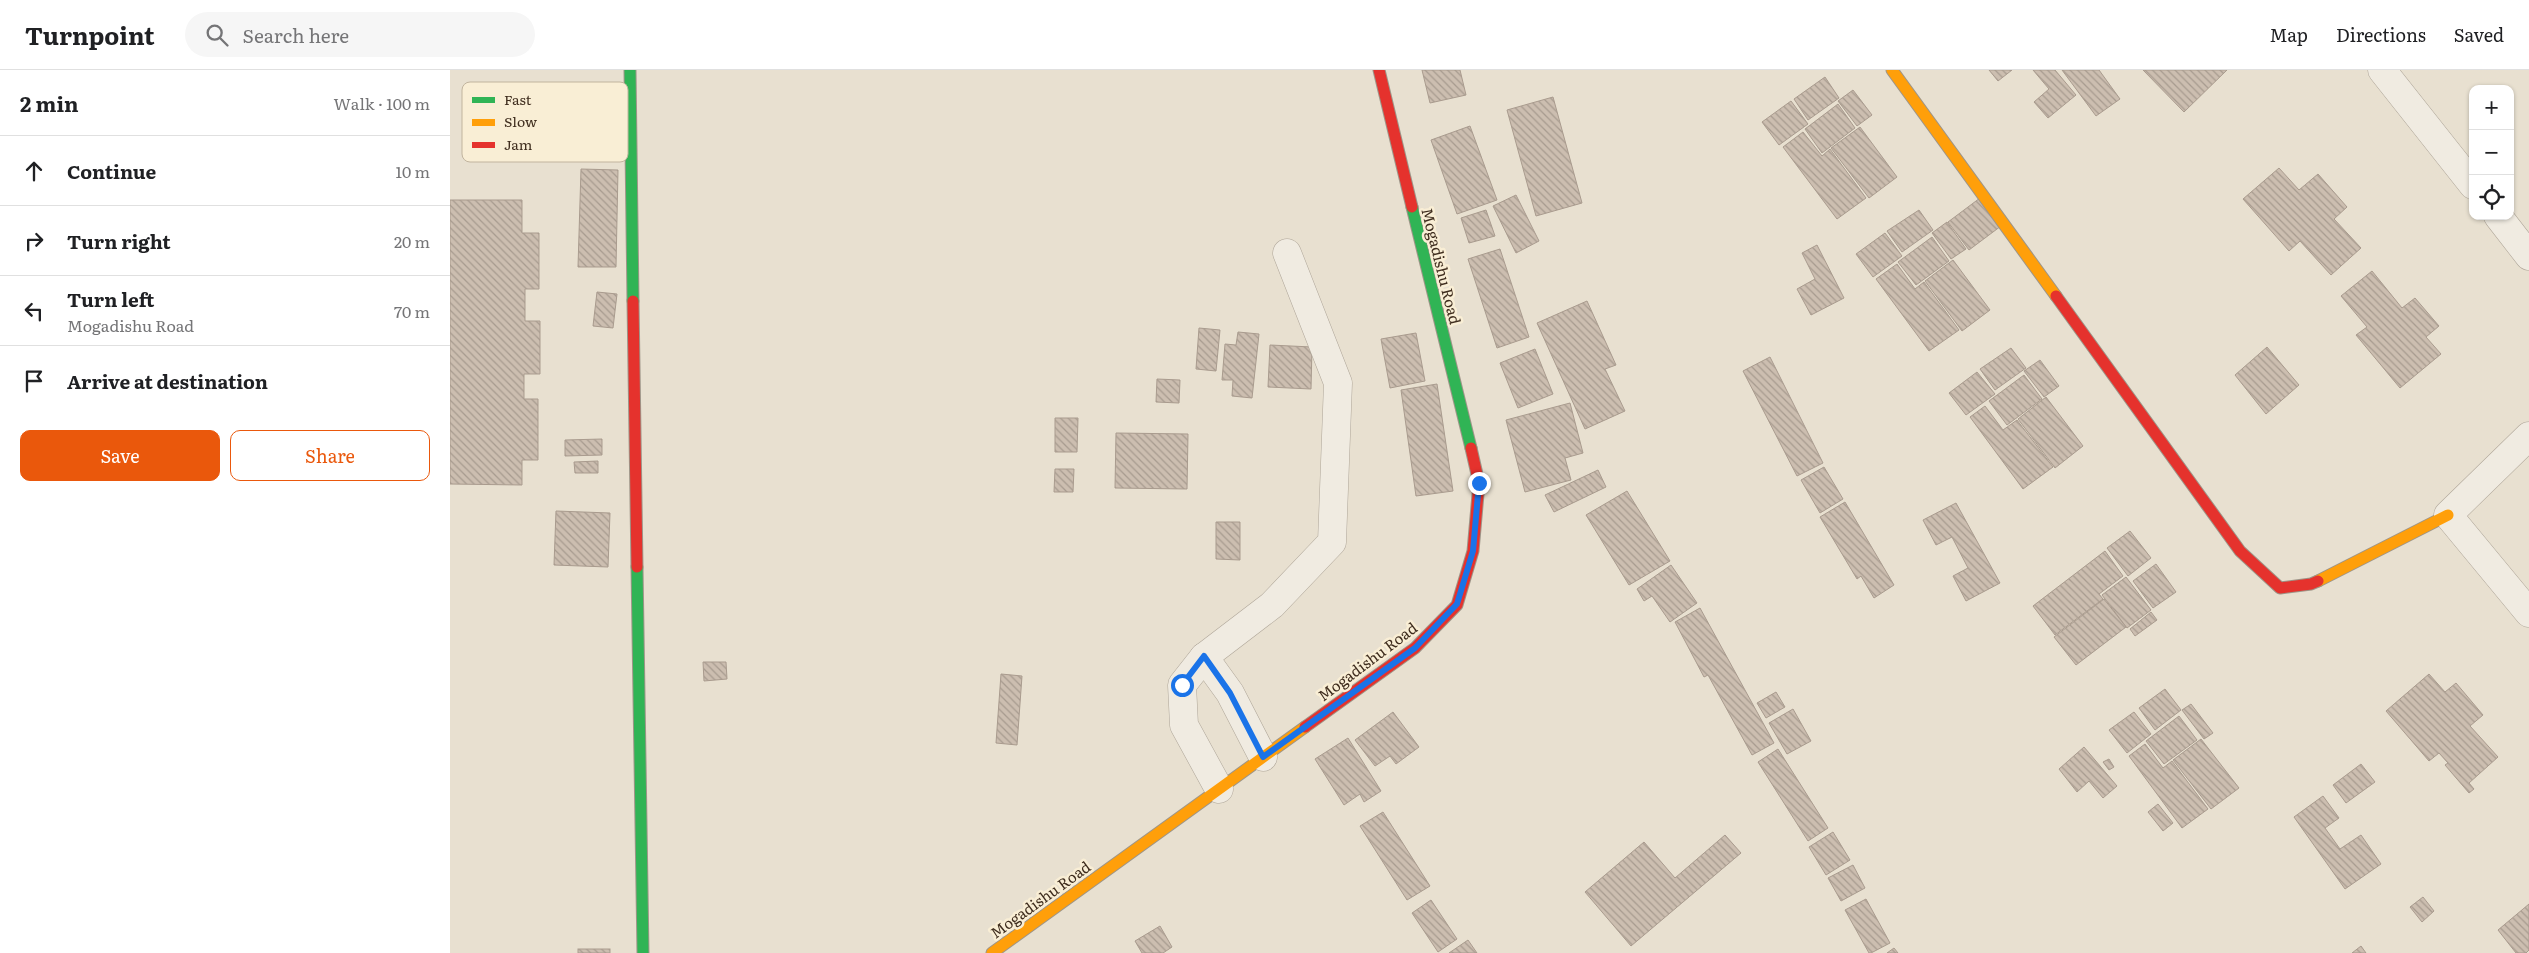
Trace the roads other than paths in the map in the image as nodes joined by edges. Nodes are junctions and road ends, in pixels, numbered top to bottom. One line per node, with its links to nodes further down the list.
1 (630, 70): 15 (street)
2 (1379, 70): 13 (street, Mogadishu Road)
3 (1892, 70): 10 (street)
4 (2382, 70): 5 (street)
5 (2469, 180)
6 (2501, 220): 8 (street)
7 (1287, 253): 12 (street)
8 (2529, 256)
9 (2529, 436): 10 (street)
10 (2448, 515): 11 (street)
11 (2529, 613)
12 (1204, 656): 13 (street); 14 (street)
13 (1263, 757): 14 (street, Mogadishu Road)
14 (1219, 789): 16 (street, Mogadishu Road)
15 (642, 953)
16 (992, 953)

